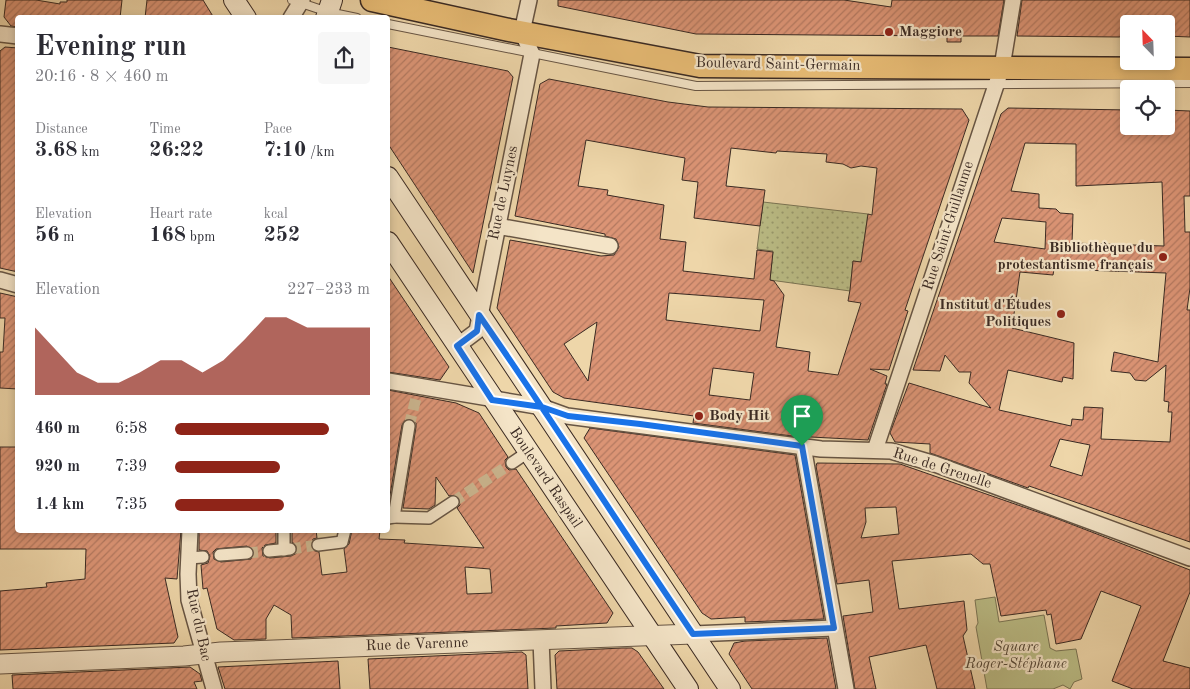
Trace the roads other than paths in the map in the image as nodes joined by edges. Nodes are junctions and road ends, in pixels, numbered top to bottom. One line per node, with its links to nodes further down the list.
1 (234, 0): 7 (main road)
2 (372, 0): 11 (main road, Boulevard Saint-Germain)
3 (529, 0): 11 (street)
4 (1014, 0): 16 (street, Rue Saint-Guillaume)
5 (298, 1): 6 (lane); 8 (street)
6 (329, 10): 9 (lane)
7 (244, 15)
8 (292, 15)
9 (346, 15)
10 (390, 24): 14 (lane, Boulevard Saint-Germain)
11 (522, 32): 14 (street); 16 (main road, Boulevard Saint-Germain)
12 (0, 34): 13 (street)
13 (15, 36)
14 (532, 54): 16 (lane, Boulevard Saint-Germain); 19 (street, Rue de Luynes)
15 (1190, 69): 16 (main road, Boulevard Saint-Germain)
16 (999, 76): 17 (lane, Boulevard Saint-Germain); 31 (street, Rue Saint-Guillaume)
17 (1190, 83)
18 (390, 181): 24 (main road)
19 (497, 226): 21 (street); 24 (street, Rue de Luynes)
20 (390, 245): 25 (main road, Boulevard Raspail)
21 (610, 246)
22 (0, 280): 23 (street)
23 (15, 284)
24 (479, 315): 25 (street, Rue de Luynes); 28 (main road)
25 (457, 346): 27 (main road, Boulevard Raspail)
26 (390, 382): 27 (street, Rue de Grenelle)
27 (492, 400): 28 (street, Rue de Grenelle); 44 (main road, Boulevard Raspail)
28 (542, 407): 30 (street, Rue de Grenelle); 43 (main road)
29 (409, 426): 33 (street)
30 (802, 446): 31 (street, Rue de Grenelle); 42 (street)
31 (875, 450): 41 (street, Rue de Grenelle)
32 (453, 502): 33 (street)
33 (391, 518)
34 (191, 533): 46 (street, Rue du Bac)
35 (284, 533): 38 (street)
36 (344, 533): 37 (street)
37 (318, 545)
38 (269, 551)
39 (247, 553): 40 (street)
40 (220, 555)
41 (1190, 558)
42 (834, 628): 43 (street, Rue de Varenne); 52 (street)
43 (693, 634): 44 (street, Rue de Varenne); 51 (main road)
44 (652, 636): 45 (street, Rue de Varenne); 50 (main road, Boulevard Raspail)
45 (540, 640): 46 (street, Rue de Varenne); 49 (street)
46 (203, 654): 47 (street, Rue de Varenne); 48 (street, Rue du Bac)
47 (0, 664)
48 (214, 689)
49 (543, 689)
50 (688, 689)
51 (730, 689)
52 (846, 689)

